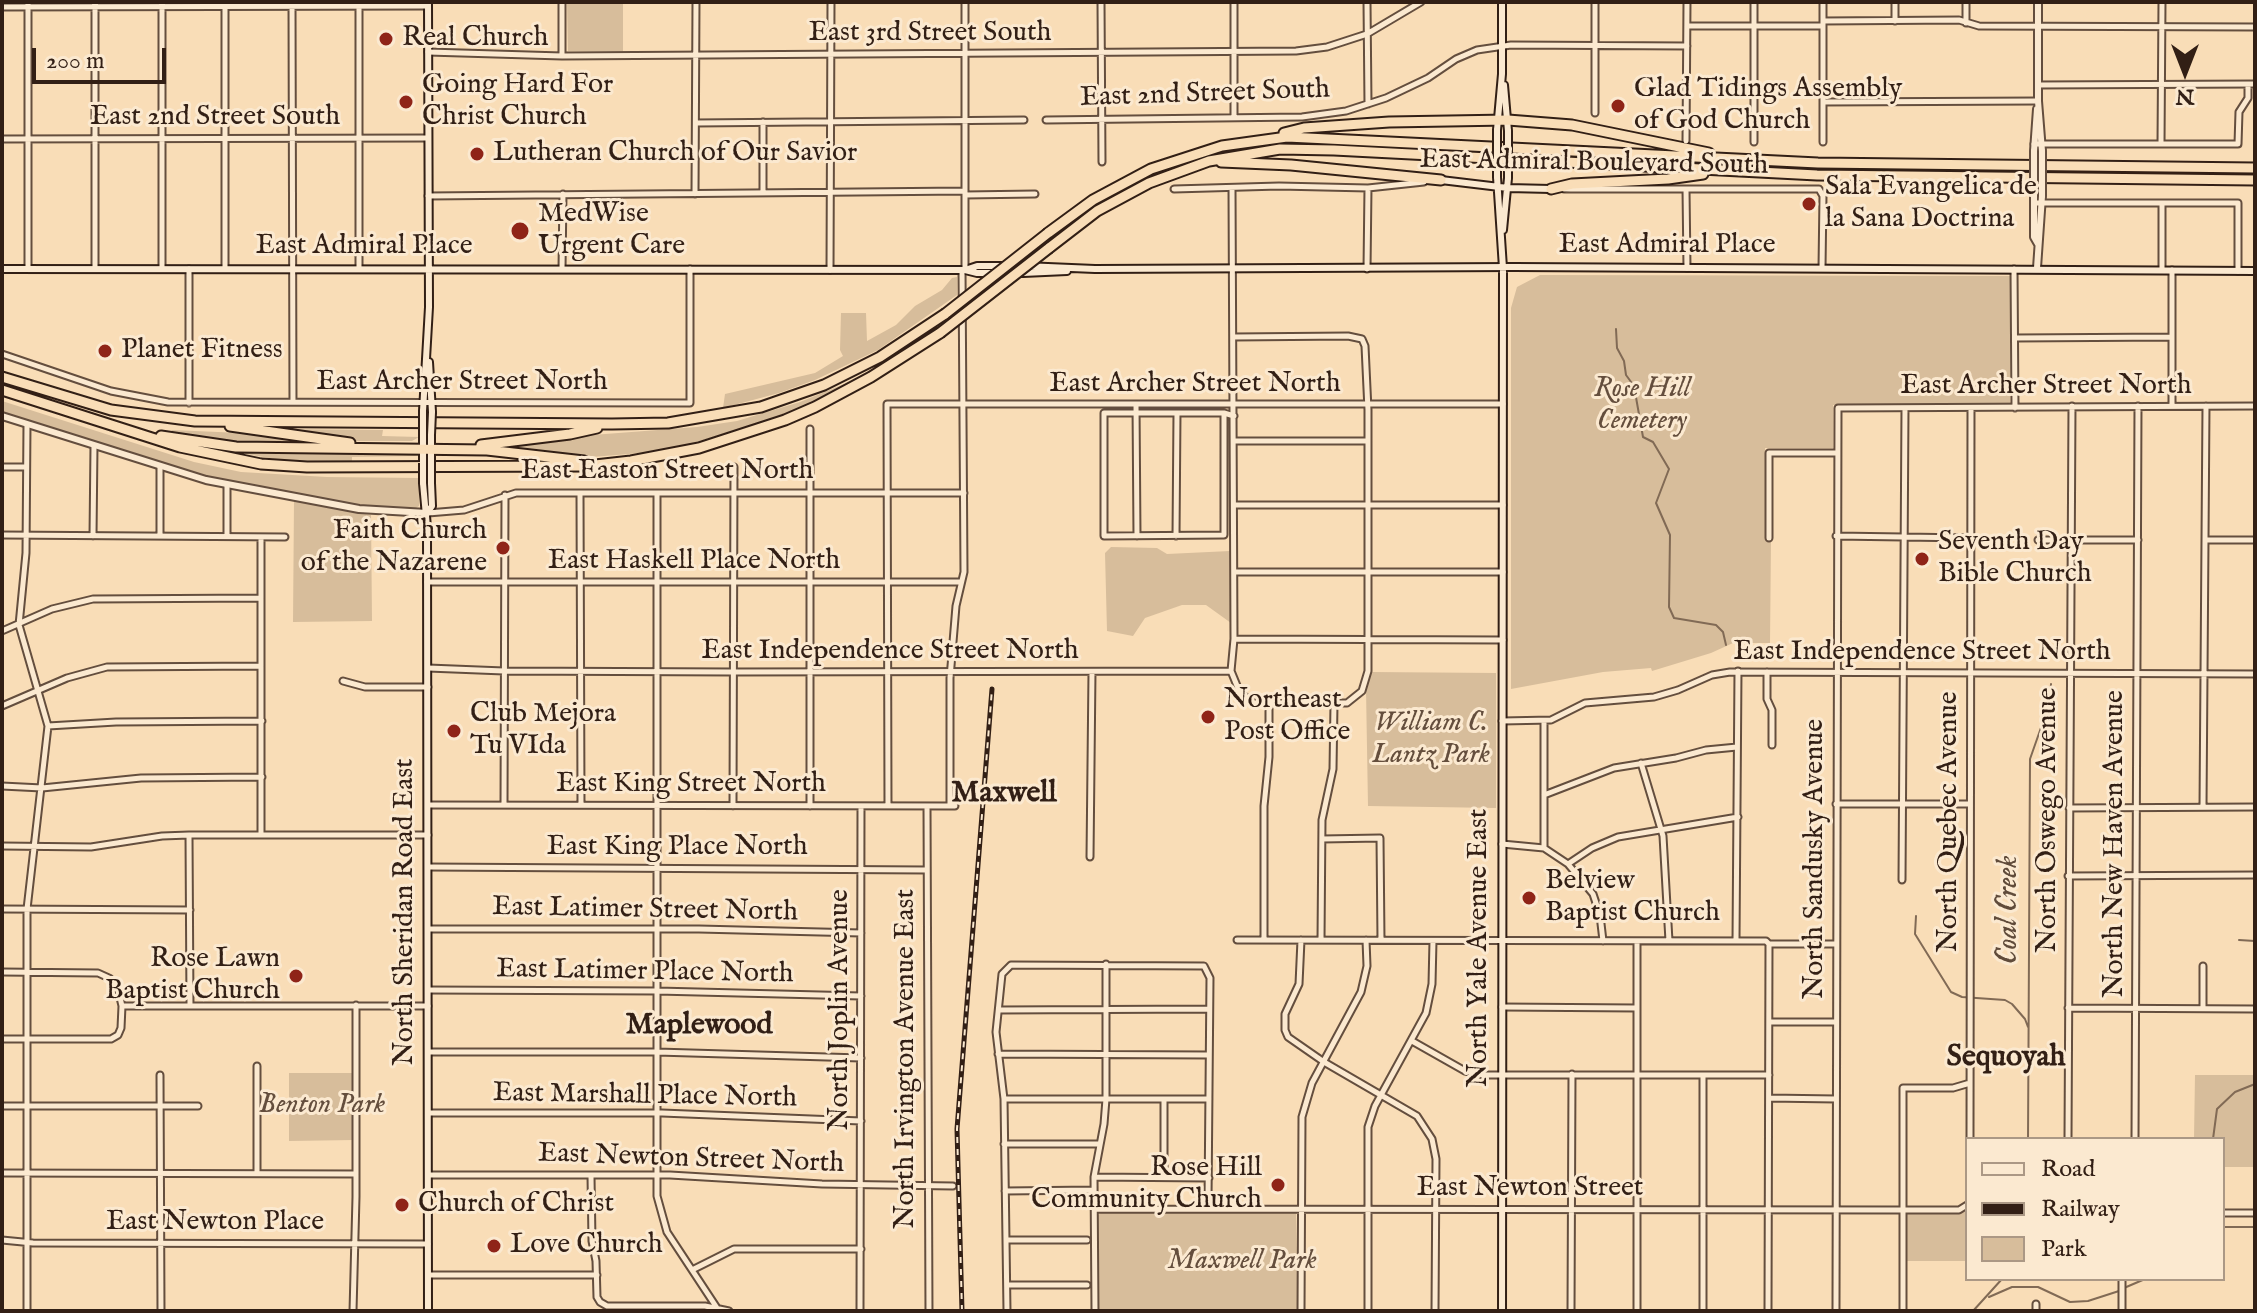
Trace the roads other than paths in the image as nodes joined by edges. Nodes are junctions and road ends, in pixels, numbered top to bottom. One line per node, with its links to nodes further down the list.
1 (562, 2): 44 (street)
2 (696, 2): 42 (street)
3 (831, 2): 43 (street)
4 (965, 2): 41 (street)
5 (1101, 2): 40 (street)
6 (1234, 2): 38 (street)
7 (1367, 2): 34 (street)
8 (1421, 2): 34 (street, East 3rd Street South)
9 (1502, 2): 37 (main road)
10 (1595, 2): 35 (street)
11 (1687, 2): 29 (street)
12 (1754, 2): 30 (street)
13 (1823, 2): 27 (street)
14 (1895, 2): 26 (street)
15 (1966, 2): 28 (street)
16 (2038, 2): 31 (main road)
17 (2162, 2): 32 (street)
18 (28, 4): 19 (street); 25 (street); 68 (street)
19 (95, 4): 20 (street); 61 (street)
20 (162, 4): 21 (street); 62 (street)
21 (225, 4): 22 (street); 63 (street)
22 (292, 4): 23 (street); 64 (street)
23 (359, 4): 24 (street); 65 (street)
24 (428, 4): 39 (main road, North Sheridan Road East)
25 (2, 7)
26 (1895, 21): 27 (street); 28 (street)
27 (1823, 23): 30 (street); 49 (street)
28 (1966, 23): 31 (street)
29 (1687, 26): 30 (street); 36 (street)
30 (1754, 26): 71 (street)
31 (2038, 26): 32 (street); 46 (main road)
32 (2162, 26): 33 (street); 47 (street)
33 (2255, 27)
34 (1367, 34): 38 (street, East 3rd Street South); 50 (street)
35 (1595, 45): 36 (street, East 2nd Street South); 37 (street, East 2nd Street South); 51 (street)
36 (1687, 46): 69 (street)
37 (1502, 47): 50 (street, East 2nd Street South); 60 (main road)
38 (1234, 51): 40 (street, East 3rd Street South); 52 (street)
39 (428, 52): 44 (street, East 3rd Street South); 66 (main road, North Sheridan Road East)
40 (1102, 52): 41 (street, East 3rd Street South); 53 (street)
41 (965, 54): 43 (street, East 3rd Street South); 56 (street)
42 (696, 55): 43 (street, East 3rd Street South); 44 (street, East 3rd Street South); 59 (street)
43 (830, 55): 58 (street)
44 (562, 56)
45 (2252, 84): 47 (street); 73 (street)
46 (2038, 85): 47 (street); 48 (main road)
47 (2162, 85): 73 (street)
48 (2038, 101): 49 (street); 74 (main road)
49 (1823, 102): 72 (street)
50 (1368, 104): 52 (street, East 2nd Street South)
51 (1595, 113)
52 (1234, 118): 53 (street, East 2nd Street South)
53 (1102, 119): 55 (street, East 2nd Street South); 77 (street)
54 (1024, 120): 56 (street)
55 (1046, 120)
56 (965, 121): 58 (street); 91 (street)
57 (763, 122): 58 (street); 59 (street); 90 (street)
58 (830, 122): 89 (street)
59 (696, 123): 93 (street)
60 (1503, 125): 70 (highway); 75 (highway); 82 (main road, bridge); 85 (main road, bridge)
61 (95, 138): 62 (street, East 2nd Street South); 68 (street, East 2nd Street South); 108 (street)
62 (162, 138): 63 (street, East 2nd Street South); 109 (street)
63 (225, 138): 64 (street, East 2nd Street South); 111 (street)
64 (292, 138): 65 (street, East 2nd Street South); 112 (street)
65 (359, 138): 66 (street, East 2nd Street South); 113 (street)
66 (428, 138): 95 (main road, North Sheridan Road East)
67 (2, 139): 68 (street, East 2nd Street South)
68 (28, 139): 101 (street)
69 (1686, 141)
70 (1245, 142): 75 (highway); 158 (highway, bridge)
71 (1754, 142)
72 (1823, 142)
73 (2161, 144): 74 (street)
74 (2038, 147): 96 (main road, bridge); 97 (main road, bridge)
75 (1732, 159): 78 (highway)
76 (1209, 161): 79 (highway); 80 (highway); 166 (highway, bridge)
77 (1102, 162)
78 (2255, 168)
79 (1723, 170): 81 (highway); 87 (highway)
80 (1441, 180): 82 (main road, East Admiral Boulevard South); 84 (street, East Admiral Boulevard South)
81 (2255, 180)
82 (1498, 186): 85 (main road, East Admiral Boulevard South); 99 (main road)
83 (1232, 188): 84 (street, East Admiral Boulevard South); 86 (street, East Admiral Boulevard South); 119 (street)
84 (1368, 188): 120 (street)
85 (1508, 188): 87 (main road, East Admiral Boulevard South); 99 (main road)
86 (1174, 189)
87 (1551, 189): 88 (street, East Admiral Boulevard South)
88 (1686, 189): 103 (street); 104 (street, East Admiral Boulevard South)
89 (830, 192): 90 (street); 91 (street); 117 (street)
90 (763, 193): 93 (street)
91 (965, 193): 94 (street); 118 (street)
92 (563, 194): 93 (street); 95 (street); 115 (street)
93 (695, 194)
94 (1035, 194)
95 (428, 196): 114 (main road, North Sheridan Road East)
96 (2034, 200): 97 (street); 100 (main road)
97 (2042, 200): 98 (street); 100 (main road)
98 (2162, 203): 121 (street); 123 (street)
99 (1503, 233): 102 (main road, North Yale Avenue East)
100 (2038, 244): 106 (main road)
101 (28, 268): 107 (main road, East Admiral Place); 108 (main road, East Admiral Place)
102 (1503, 268): 103 (main road, East Admiral Place); 120 (main road, East Admiral Place); 141 (main road, North Yale Avenue East)
103 (1687, 268): 104 (main road, East Admiral Place)
104 (1822, 268): 105 (main road, East Admiral Place)
105 (2014, 268): 106 (main road, East Admiral Place); 127 (street)
106 (2037, 268): 121 (main road, East Admiral Place)
107 (2, 269)
108 (95, 269): 109 (main road, East Admiral Place)
109 (162, 269): 110 (main road, East Admiral Place)
110 (189, 269): 111 (main road, East Admiral Place); 133 (street)
111 (225, 269): 112 (main road, East Admiral Place)
112 (292, 269): 113 (main road, East Admiral Place); 132 (street)
113 (359, 269): 114 (main road, East Admiral Place)
114 (429, 269): 115 (main road, East Admiral Place); 128 (main road, North Sheridan Road East)
115 (562, 269): 116 (main road, East Admiral Place)
116 (690, 269): 117 (main road, East Admiral Place); 135 (street, East Archer Street North)
117 (830, 270): 118 (main road, East Admiral Place)
118 (963, 270): 119 (main road, East Admiral Place); 136 (street)
119 (1234, 270): 120 (main road, East Admiral Place); 125 (street)
120 (1367, 270)
121 (2162, 270): 122 (main road, East Admiral Place)
122 (2172, 270): 123 (main road, East Admiral Place); 126 (street)
123 (2238, 271): 124 (main road, East Admiral Place)
124 (2255, 271)
125 (1234, 337): 139 (street); 140 (street)
126 (2172, 337): 127 (street); 144 (street)
127 (2015, 338): 149 (street)
128 (428, 351): 134 (main road, North Sheridan Road East); 135 (main road, North Sheridan Road East)
129 (2, 354): 133 (street, East Archer Street North)
130 (2, 377): 156 (highway)
131 (2, 390): 160 (highway)
132 (293, 402): 133 (street, East Archer Street North); 134 (street, East Archer Street North)
133 (189, 403)
134 (423, 403): 135 (street, East Archer Street North); 163 (main road, North Sheridan Road East, bridge)
135 (432, 403): 163 (main road, North Sheridan Road East, bridge)
136 (962, 404): 137 (street, East Archer Street North); 176 (street); 177 (street, East Archer Street North)
137 (1136, 404): 138 (street, East Archer Street North); 151 (street)
138 (1177, 404): 139 (street, East Archer Street North); 152 (street)
139 (1234, 404): 140 (street, East Archer Street North); 155 (street)
140 (1367, 404): 141 (street, East Archer Street North); 162 (street)
141 (1503, 404): 181 (main road, North Yale Avenue East)
142 (2072, 406): 143 (street, East Archer Street North); 149 (street, East Archer Street North); 197 (street, North Oswego Avenue)
143 (2138, 406): 144 (street, East Archer Street North); 198 (street, North New Haven Avenue)
144 (2172, 406): 145 (street, East Archer Street North)
145 (2206, 406): 146 (street, East Archer Street North); 199 (street)
146 (2255, 406)
147 (1838, 408): 148 (street, East Archer Street North); 165 (street, North Sandusky Avenue)
148 (1905, 408): 150 (street, East Archer Street North); 193 (street)
149 (2015, 408): 150 (street, East Archer Street North)
150 (1971, 409): 195 (street, North Quebec Avenue)
151 (1136, 413): 152 (street, East Archer Street North); 188 (street); 188 (street, East Archer Street North)
152 (1177, 413): 153 (street, East Archer Street North); 189 (street)
153 (1224, 413): 155 (street, East Archer Street North); 189 (street)
154 (2, 416): 157 (main road, East Easton Street North)
155 (1234, 416): 161 (street)
156 (195, 421): 158 (highway); 163 (highway)
157 (27, 424): 164 (main road, East Easton Street North); 168 (street)
158 (612, 424): 163 (highway)
159 (810, 429): 175 (street)
160 (130, 431): 163 (highway); 166 (highway)
161 (1234, 441): 162 (street); 179 (street)
162 (1368, 441): 180 (street)
163 (428, 445): 166 (highway); 182 (main road, North Sheridan Road East, bridge); 182 (main road, North Sheridan Road East, bridge)
164 (94, 446): 169 (main road, East Easton Street North); 185 (street)
165 (1837, 453): 190 (street, North Sandusky Avenue); 194 (street)
166 (631, 461)
167 (2, 467): 168 (street)
168 (26, 467): 184 (street)
169 (160, 467): 171 (main road, East Easton Street North); 186 (street)
170 (734, 467): 174 (street)
171 (227, 485): 182 (main road, East Easton Street North); 187 (street)
172 (580, 493): 173 (street, East Easton Street North); 178 (street, East Easton Street North); 206 (street)
173 (657, 493): 174 (street, East Easton Street North); 211 (street)
174 (734, 493): 175 (street, East Easton Street North); 207 (street)
175 (810, 493): 177 (street, East Easton Street North); 208 (street)
176 (964, 493): 177 (street, East Easton Street North); 210 (street)
177 (887, 494): 209 (street)
178 (505, 495): 182 (street, East Easton Street North); 205 (street)
179 (1234, 505): 180 (street); 201 (street)
180 (1368, 505): 181 (street); 202 (street)
181 (1503, 505): 203 (main road, North Yale Avenue East)
182 (427, 513): 204 (main road, North Sheridan Road East)
183 (2, 535): 184 (street)
184 (26, 536): 185 (street); 213 (street)
185 (93, 536): 186 (street)
186 (160, 536): 187 (street)
187 (227, 536): 191 (street)
188 (1137, 536): 189 (street)
189 (1176, 536)
190 (1836, 536): 193 (street); 224 (street, North Sandusky Avenue)
191 (261, 537): 192 (street); 212 (street)
192 (285, 537)
193 (1904, 537): 195 (street); 225 (street)
194 (1769, 538)
195 (1971, 538): 233 (street, North Quebec Avenue)
196 (2038, 540): 197 (street)
197 (2071, 540): 198 (street); 234 (street, North Oswego Avenue)
198 (2138, 540): 235 (street, North New Haven Avenue)
199 (2205, 540): 200 (street); 236 (street)
200 (2255, 540)
201 (1234, 572): 202 (street); 215 (street)
202 (1368, 572): 203 (street); 216 (street)
203 (1503, 572): 217 (main road, North Yale Avenue East)
204 (427, 582): 205 (street, East Haskell Place North); 219 (main road, North Sheridan Road East)
205 (504, 582): 206 (street, East Haskell Place North); 220 (street)
206 (580, 582): 211 (street, East Haskell Place North); 221 (street)
207 (734, 582): 208 (street, East Haskell Place North); 211 (street, East Haskell Place North); 227 (street)
208 (810, 582): 209 (street, East Haskell Place North); 228 (street)
209 (887, 582): 210 (street, East Haskell Place North); 229 (street)
210 (961, 582): 230 (street)
211 (657, 583): 226 (street)
212 (261, 598): 213 (street); 218 (street)
213 (19, 625): 214 (street); 240 (street)
214 (2, 631)
215 (1234, 639): 216 (street); 222 (street)
216 (1368, 639): 217 (street); 242 (street)
217 (1503, 640): 245 (main road, North Yale Avenue East)
218 (261, 666): 240 (street); 244 (street)
219 (428, 668): 220 (street, East Independence Street North); 239 (main road, North Sheridan Road East)
220 (504, 671): 221 (street, East Independence Street North); 259 (street)
221 (581, 671): 226 (street, East Independence Street North); 260 (street)
222 (1231, 671): 231 (street, East Independence Street North); 241 (street)
223 (1738, 671): 232 (street, East Independence Street North); 246 (street, East Independence Street North); 249 (street)
224 (1836, 671): 225 (street, East Independence Street North); 232 (street, East Independence Street North); 255 (street, North Sandusky Avenue)
225 (1903, 671): 233 (street, East Independence Street North); 256 (street)
226 (657, 672): 227 (street, East Independence Street North); 261 (street)
227 (733, 672): 228 (street, East Independence Street North); 262 (street)
228 (810, 672): 229 (street, East Independence Street North); 263 (street)
229 (888, 672): 230 (street, East Independence Street North); 265 (street)
230 (950, 672): 231 (street, East Independence Street North); 266 (street, East King Street North)
231 (1092, 672): 281 (street)
232 (1767, 672): 248 (street)
233 (1970, 673): 234 (street, East Independence Street North); 257 (street, North Quebec Avenue)
234 (2070, 673): 235 (street, East Independence Street North); 269 (street, North Oswego Avenue)
235 (2137, 674): 236 (street, East Independence Street North); 270 (street, North New Haven Avenue)
236 (2204, 674): 237 (street, East Independence Street North); 267 (street)
237 (2255, 674)
238 (343, 681): 239 (street)
239 (428, 687): 258 (main road, North Sheridan Road East)
240 (38, 690): 243 (street); 247 (street)
241 (1269, 704): 242 (street); 298 (street)
242 (1334, 704): 276 (street)
243 (2, 706)
244 (262, 721): 247 (street); 251 (street)
245 (1502, 721): 246 (street, East Independence Street North); 277 (main road, North Yale Avenue East)
246 (1544, 721): 254 (street)
247 (48, 726): 253 (street)
248 (1772, 745)
249 (1737, 747): 250 (street); 271 (street)
250 (1641, 763): 254 (street); 272 (street)
251 (262, 777): 253 (street); 274 (street)
252 (2, 786): 253 (street)
253 (42, 788): 279 (street)
254 (1544, 795): 280 (street)
255 (1836, 804): 256 (street); 310 (street, North Sandusky Avenue)
256 (1903, 804): 257 (street); 290 (street)
257 (1969, 804): 350 (street, North Quebec Avenue)
258 (428, 805): 259 (street, East King Street North); 275 (main road, North Sheridan Road East)
259 (504, 805): 260 (street, East King Street North)
260 (581, 805): 261 (street, East King Street North)
261 (657, 805): 262 (street, East King Street North); 284 (street)
262 (733, 806): 263 (street, East King Street North)
263 (810, 806): 264 (street, East King Street North)
264 (861, 806): 265 (street, East King Street North); 285 (street, North Joplin Avenue)
265 (888, 806): 266 (street, East King Street North)
266 (927, 806): 286 (street, North Irvington Avenue East)
267 (2203, 807): 268 (street); 270 (street)
268 (2255, 807)
269 (2069, 808): 270 (street); 289 (street, North Oswego Avenue)
270 (2137, 808): 287 (street, North New Haven Avenue)
271 (1738, 817): 272 (street); 308 (street)
272 (1661, 829): 282 (street); 307 (street)
273 (189, 835): 274 (street); 279 (street); 293 (street)
274 (261, 835): 275 (street)
275 (428, 835): 283 (main road, North Sheridan Road East)
276 (1322, 839): 300 (street); 302 (street)
277 (1502, 844): 280 (street); 304 (main road, North Yale Avenue East)
278 (2, 846): 279 (street)
279 (35, 848): 292 (street)
280 (1544, 848): 282 (street)
281 (1090, 857)
282 (1568, 864): 305 (street)
283 (428, 867): 284 (street, East King Place North); 294 (main road, North Sheridan Road East)
284 (657, 868): 285 (street, East King Place North); 295 (street)
285 (861, 870): 286 (street, East King Place North); 296 (street, North Joplin Avenue)
286 (927, 870): 382 (street, North Irvington Avenue East)
287 (2136, 874): 288 (street); 289 (street); 325 (street, North New Haven Avenue)
288 (2255, 875)
289 (2068, 876): 324 (street, North Oswego Avenue)
290 (1902, 880)
291 (2, 909): 292 (street)
292 (27, 909): 293 (street); 314 (street)
293 (190, 910): 320 (street)
294 (428, 929): 295 (street, East Latimer Street North); 315 (main road, North Sheridan Road East)
295 (657, 929): 296 (street, East Latimer Street North); 316 (street)
296 (861, 933): 317 (street, North Joplin Avenue)
297 (1237, 940): 298 (street)
298 (1264, 940): 299 (street)
299 (1301, 940): 300 (street); 342 (street)
300 (1321, 940): 301 (street)
301 (1366, 940): 302 (street); 342 (street)
302 (1381, 940): 303 (street)
303 (1433, 941): 304 (street); 335 (street)
304 (1502, 941): 305 (street); 322 (main road, North Yale Avenue East)
305 (1603, 941): 306 (street)
306 (1637, 941): 307 (street); 323 (street)
307 (1669, 941): 308 (street)
308 (1736, 941): 309 (street)
309 (1769, 944): 310 (street); 331 (street)
310 (1836, 944): 332 (street, North Sandusky Avenue)
311 (1106, 964): 327 (street); 329 (street); 330 (street)
312 (2203, 966): 326 (street)
313 (2, 972): 314 (street)
314 (27, 972): 319 (street); 334 (street)
315 (428, 990): 316 (street, East Latimer Place North); 321 (main road, North Sheridan Road East)
316 (657, 991): 317 (street, East Latimer Place North); 337 (street)
317 (861, 996): 341 (street, North Joplin Avenue)
318 (356, 1005): 320 (street); 321 (street); 374 (street)
319 (122, 1006): 320 (street); 334 (street)
320 (190, 1006)
321 (428, 1006): 336 (main road, North Sheridan Road East)
322 (1502, 1007): 323 (street); 346 (main road, North Yale Avenue East)
323 (1636, 1008): 347 (street)
324 (2068, 1008): 325 (street); 366 (street, North Oswego Avenue)
325 (2136, 1008): 326 (street); 367 (street, North New Haven Avenue)
326 (2203, 1008): 328 (street)
327 (1209, 1009): 330 (street); 340 (street)
328 (2255, 1009)
329 (999, 1010): 330 (street); 338 (street)
330 (1106, 1010): 339 (street)
331 (1769, 1022): 332 (street); 349 (street)
332 (1836, 1022): 356 (street, North Sandusky Avenue)
333 (2, 1039): 334 (street)
334 (27, 1039): 359 (street)
335 (1412, 1041): 346 (street); 351 (street)
336 (428, 1052): 337 (street); 362 (main road, North Sheridan Road East)
337 (657, 1052): 341 (street); 363 (street)
338 (998, 1054): 339 (street); 353 (street)
339 (1105, 1054): 340 (street); 354 (street)
340 (1208, 1055): 355 (street)
341 (861, 1058): 364 (street, North Joplin Avenue)
342 (1324, 1062): 351 (street); 388 (street)
343 (257, 1066): 373 (street)
344 (1572, 1074): 346 (street); 347 (street); 394 (street)
345 (160, 1075): 360 (street)
346 (1502, 1075): 393 (main road, North Yale Avenue East)
347 (1637, 1075): 348 (street); 395 (street)
348 (1703, 1075): 349 (street); 389 (street)
349 (1769, 1075): 352 (street)
350 (1970, 1083): 365 (street, North Quebec Avenue); 398 (street)
351 (1382, 1094): 391 (street); 392 (street)
352 (1769, 1098): 356 (street); 396 (street)
353 (1004, 1099): 354 (street); 368 (street)
354 (1106, 1099): 357 (street); 369 (street)
355 (1209, 1099): 357 (street); 380 (street)
356 (1836, 1099): 397 (street, North Sandusky Avenue)
357 (1164, 1101): 379 (street)
358 (2, 1106): 359 (street)
359 (27, 1106): 360 (street); 371 (street)
360 (161, 1106): 361 (street); 372 (street)
361 (198, 1106)
362 (428, 1113): 363 (street, East Marshall Place North); 375 (main road, North Sheridan Road East)
363 (657, 1113): 364 (street, East Marshall Place North); 376 (street)
364 (861, 1121): 381 (street, North Joplin Avenue)
365 (1970, 1137)
366 (2068, 1137)
367 (2135, 1137)
368 (1004, 1144): 369 (street); 385 (street)
369 (1099, 1144): 378 (street)
370 (2, 1173): 371 (street)
371 (27, 1173): 372 (street); 404 (street)
372 (161, 1173): 373 (street); 405 (street)
373 (257, 1173): 374 (street)
374 (356, 1174): 406 (street)
375 (428, 1175): 377 (street, East Newton Street North); 407 (main road, North Sheridan Road East)
376 (657, 1175): 377 (street, East Newton Street North); 381 (street, East Newton Street North); 409 (street)
377 (591, 1176): 411 (street)
378 (1094, 1177): 379 (street); 384 (street)
379 (1164, 1177): 380 (street)
380 (1209, 1178): 386 (street)
381 (861, 1186): 382 (street, East Newton Street North); 408 (street, North Joplin Avenue)
382 (927, 1186): 383 (street, East Newton Street North); 422 (street, North Irvington Avenue East)
383 (953, 1186)
384 (1094, 1190): 385 (street); 390 (street)
385 (1005, 1191): 402 (street)
386 (1208, 1201)
387 (1965, 1206): 398 (street, East Newton Street)
388 (1300, 1208): 390 (street, East Newton Street); 391 (street, East Newton Street); 425 (street)
389 (1703, 1208): 395 (street, East Newton Street); 396 (street, East Newton Street); 431 (street)
390 (1094, 1209): 424 (street)
391 (1368, 1209): 392 (street, East Newton Street); 426 (street)
392 (1436, 1209): 393 (street, East Newton Street); 427 (street)
393 (1502, 1209): 394 (street, East Newton Street); 428 (main road, North Yale Avenue East)
394 (1571, 1209): 395 (street, East Newton Street); 429 (street)
395 (1637, 1209): 430 (street)
396 (1769, 1209): 397 (street, East Newton Street); 432 (street)
397 (1836, 1210): 398 (street, East Newton Street); 433 (street, North Sandusky Avenue)
398 (1903, 1210): 434 (street)
399 (2225, 1213): 400 (street)
400 (2255, 1213)
401 (2, 1240): 404 (street, East Newton Place)
402 (1006, 1240): 403 (street); 413 (street)
403 (1087, 1240)
404 (27, 1242): 405 (street, East Newton Place); 416 (street)
405 (161, 1243): 406 (street, East Newton Place); 417 (street)
406 (353, 1243): 407 (street, East Newton Place); 418 (street)
407 (428, 1244): 410 (main road, North Sheridan Road East)
408 (861, 1249): 409 (street); 421 (street, North Joplin Avenue)
409 (692, 1270): 415 (street)
410 (428, 1275): 411 (street); 419 (main road, North Sheridan Road East)
411 (597, 1275): 415 (street)
412 (2122, 1281): 435 (street)
413 (1007, 1285): 414 (street); 423 (street)
414 (1087, 1285)
415 (718, 1309): 420 (street)
416 (27, 1311)
417 (161, 1311)
418 (353, 1311)
419 (428, 1311)
420 (729, 1311)
421 (860, 1311)
422 (929, 1311)
423 (1007, 1311)
424 (1095, 1311)
425 (1301, 1311)
426 (1368, 1311)
427 (1435, 1311)
428 (1502, 1311)
429 (1571, 1311)
430 (1637, 1311)
431 (1703, 1311)
432 (1768, 1311)
433 (1836, 1311)
434 (1903, 1311)
435 (2122, 1311)

